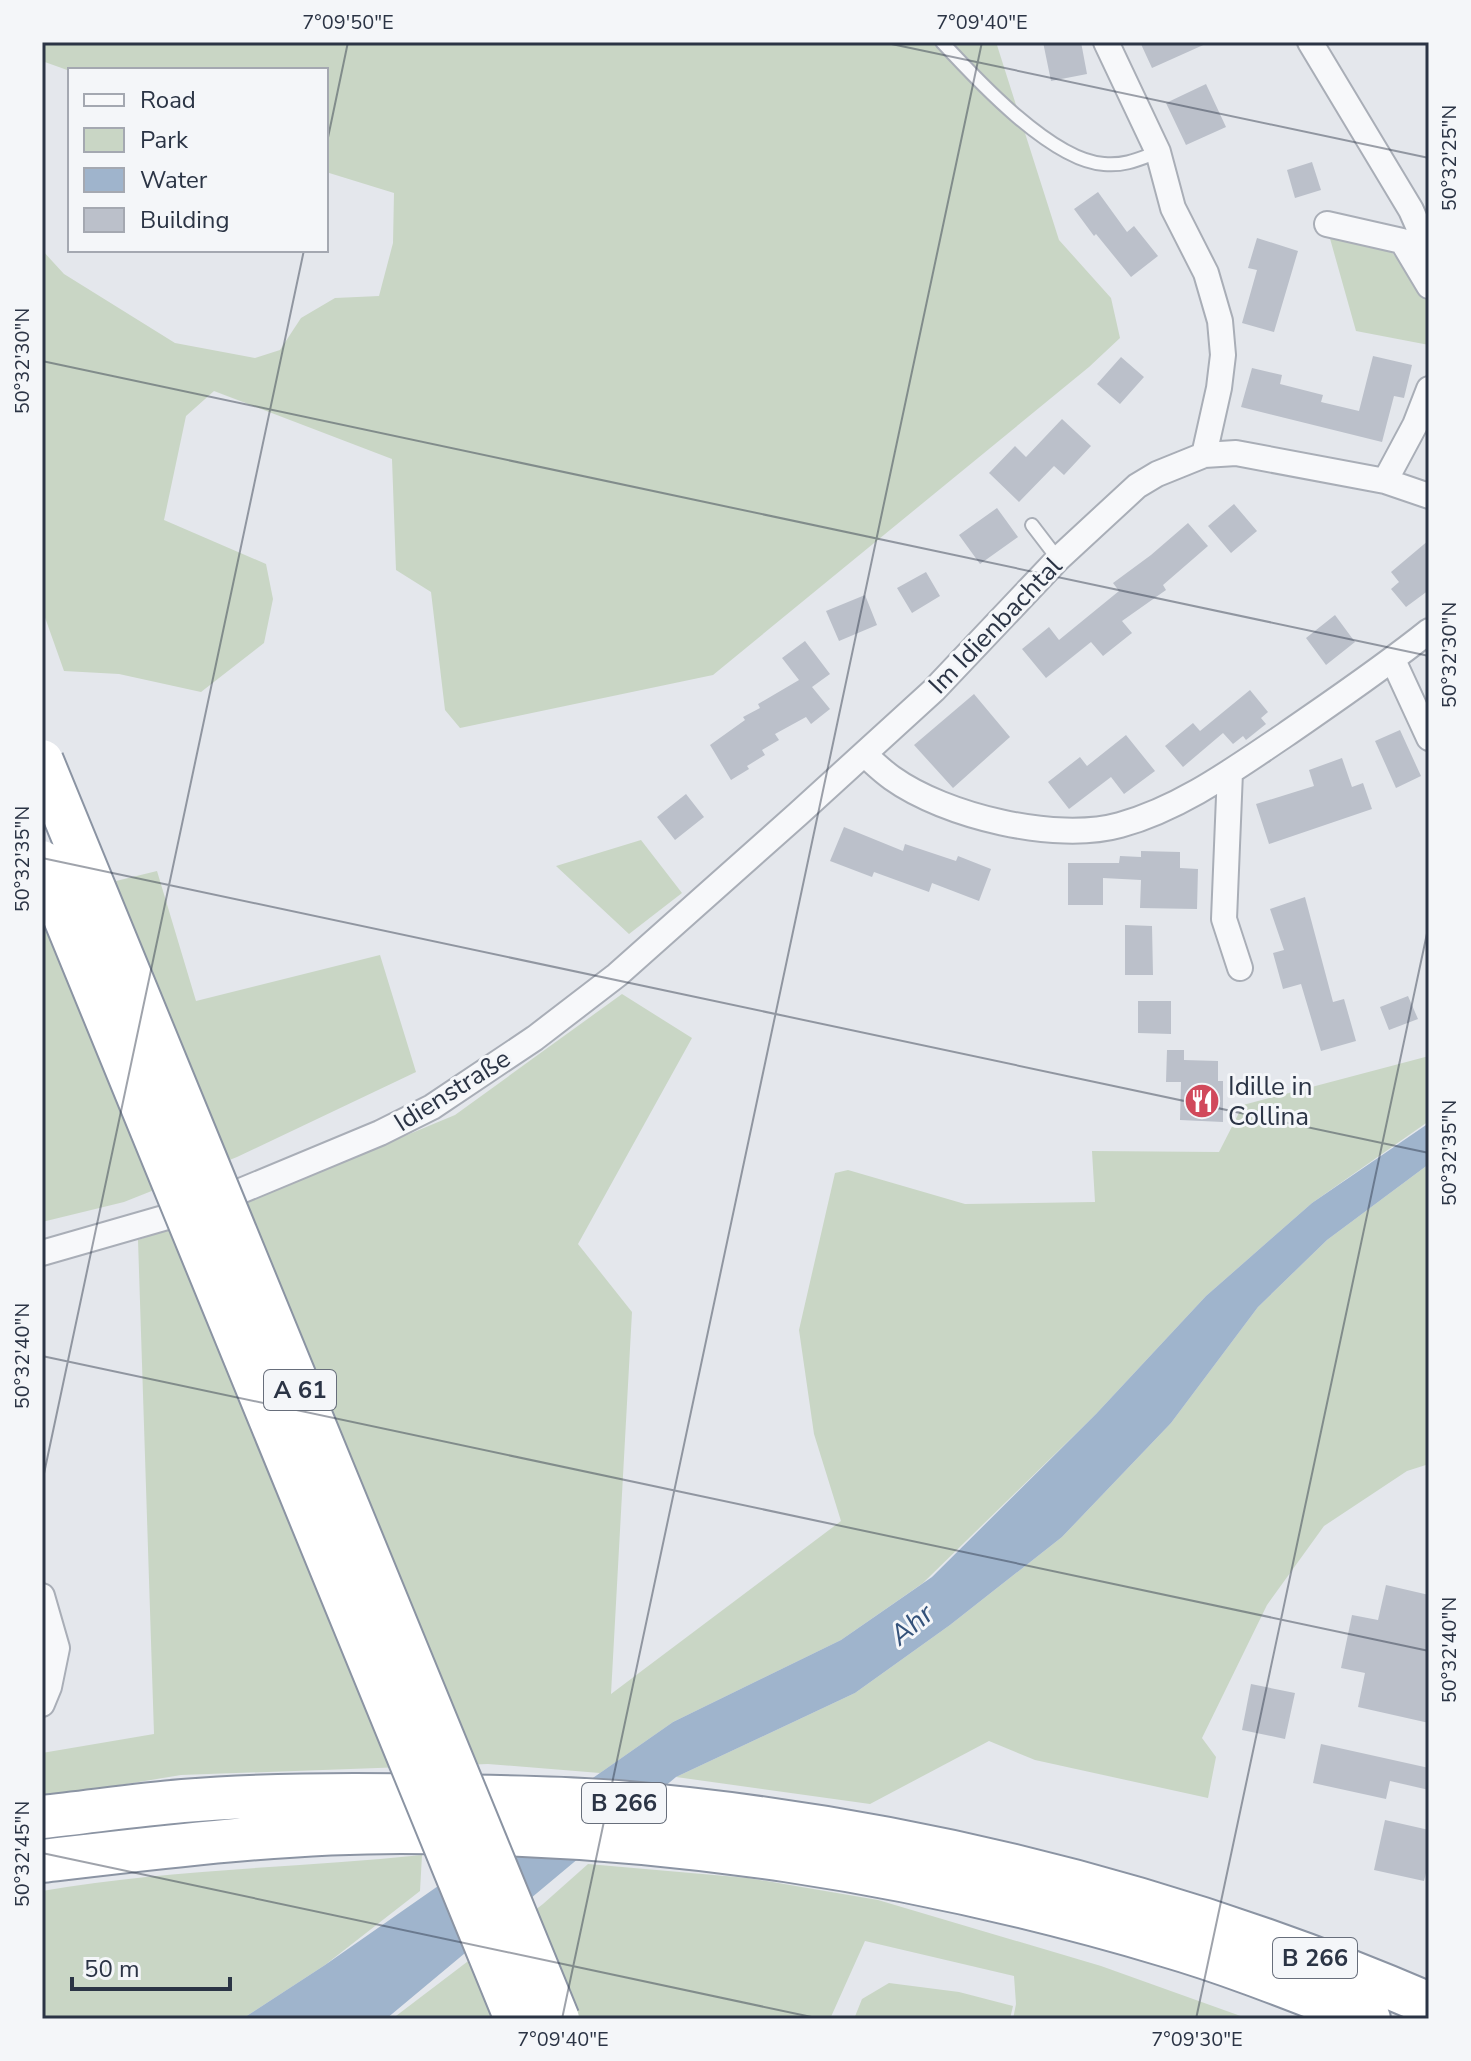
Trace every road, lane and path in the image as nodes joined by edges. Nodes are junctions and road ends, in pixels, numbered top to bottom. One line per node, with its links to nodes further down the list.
1 (942, 42): 4 (lane)
2 (1106, 42): 4 (street)
3 (1310, 42): 6 (street)
4 (1158, 152): 9 (street)
5 (1327, 224): 7 (street)
6 (1429, 251)
7 (1429, 286)
8 (1429, 389): 10 (street)
9 (1204, 455): 10 (street, Im Idienbachtal); 13 (street, Im Idienbachtal)
10 (1385, 481): 11 (street, Im Idienbachtal)
11 (1429, 496)
12 (1032, 525): 13 (lane)
13 (1058, 559): 17 (street, Im Idienbachtal)
14 (1429, 631): 15 (street)
15 (1393, 660): 16 (street); 19 (street)
16 (1429, 738)
17 (864, 754): 19 (street); 20 (street, Im Idienbachtal)
18 (42, 761): 30 (highway, A 61, bridge)
19 (1230, 772): 22 (street)
20 (798, 814): 23 (street, Idienstraße)
21 (42, 862): 29 (highway, A 61, bridge)
22 (1240, 968)
23 (42, 1253)
24 (42, 1596): 25 (street)
25 (42, 1704)
26 (42, 1817): 28 (highway, B 266, bridge)
27 (42, 1861): 31 (highway, B 266, bridge)
28 (1429, 2004)
29 (516, 2019)
30 (558, 2019)
31 (1369, 2019)

